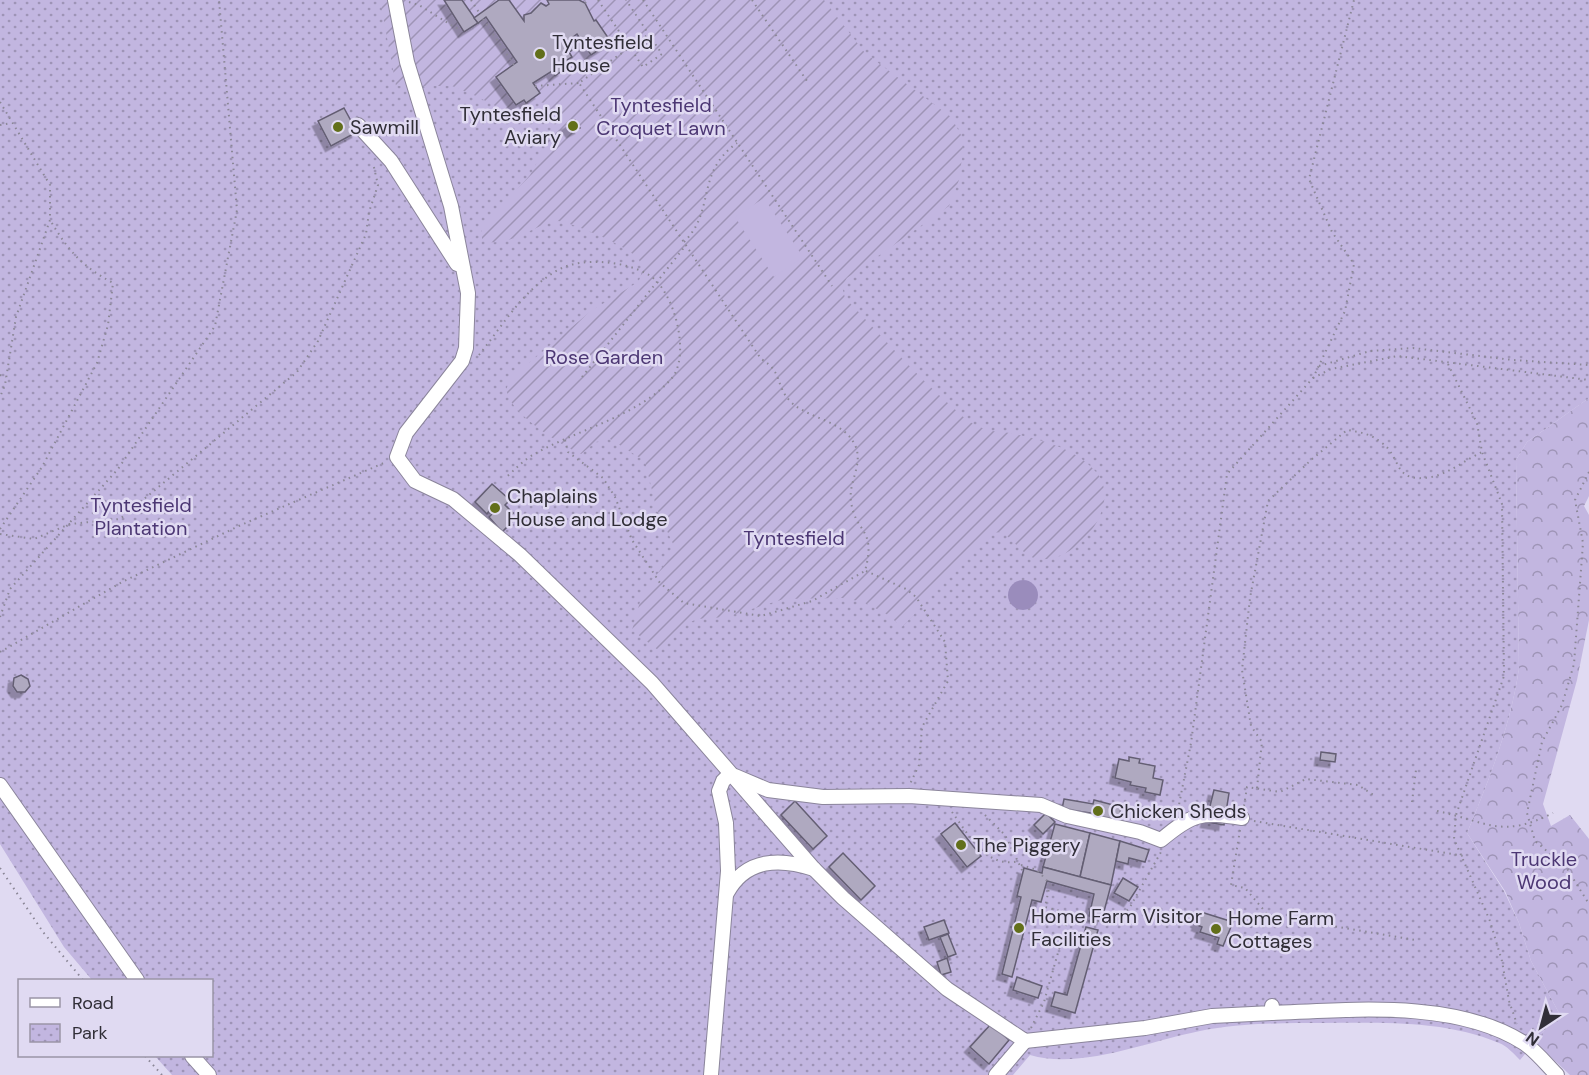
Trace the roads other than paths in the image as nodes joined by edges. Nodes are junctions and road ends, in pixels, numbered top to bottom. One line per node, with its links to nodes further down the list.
1 (395, 3): 3 (lane)
2 (358, 125): 3 (lane)
3 (462, 271): 4 (lane)
4 (730, 774): 6 (lane); 7 (lane); 8 (lane)
5 (0, 785): 9 (lane)
6 (1242, 818)
7 (814, 868): 8 (lane); 10 (lane)
8 (726, 894): 13 (lane)
9 (136, 979)
10 (1025, 1041): 14 (lane); 15 (lane)
11 (193, 1057): 12 (lane)
12 (209, 1075)
13 (711, 1075)
14 (996, 1075)
15 (1557, 1075)

